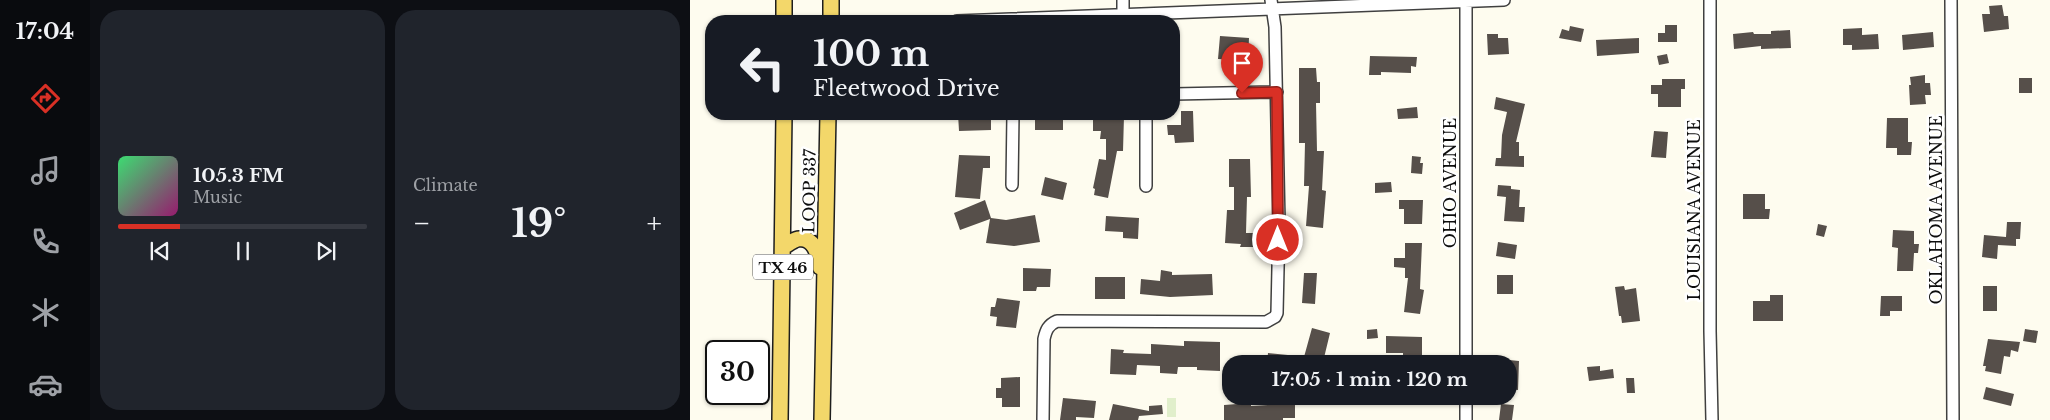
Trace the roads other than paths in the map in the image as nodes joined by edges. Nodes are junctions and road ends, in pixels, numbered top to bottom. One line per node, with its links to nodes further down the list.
1 (784, 0): 10 (main road)
2 (831, 0): 11 (main road)
3 (1123, 0): 9 (street)
4 (1504, 0): 7 (street)
5 (1710, 0): 29 (street, LOUISIANA AVENUE)
6 (1951, 0): 30 (street, OKLAHOMA AVENUE)
7 (1466, 2): 8 (street); 23 (street, OHIO AVENUE)
8 (1272, 5): 9 (street); 13 (street)
9 (1123, 14): 12 (street)
10 (784, 15)
11 (831, 15)
12 (1105, 15)
13 (1277, 92): 14 (street); 27 (street)
14 (1180, 94)
15 (784, 120): 21 (main road, LOOP 337 / TX 46)
16 (828, 120): 22 (main road, LOOP 337 / TX 46)
17 (1013, 120): 19 (street)
18 (1146, 120): 20 (street)
19 (1012, 184)
20 (1146, 186)
21 (783, 247): 22 (main road); 25 (main road, LOOP 337 / TX 46)
22 (824, 296): 26 (main road, LOOP 337 / TX 46)
23 (1466, 355)
24 (1466, 405): 28 (street)
25 (780, 420)
26 (822, 420)
27 (1043, 420)
28 (1466, 420)
29 (1712, 420)
30 (1953, 420)

